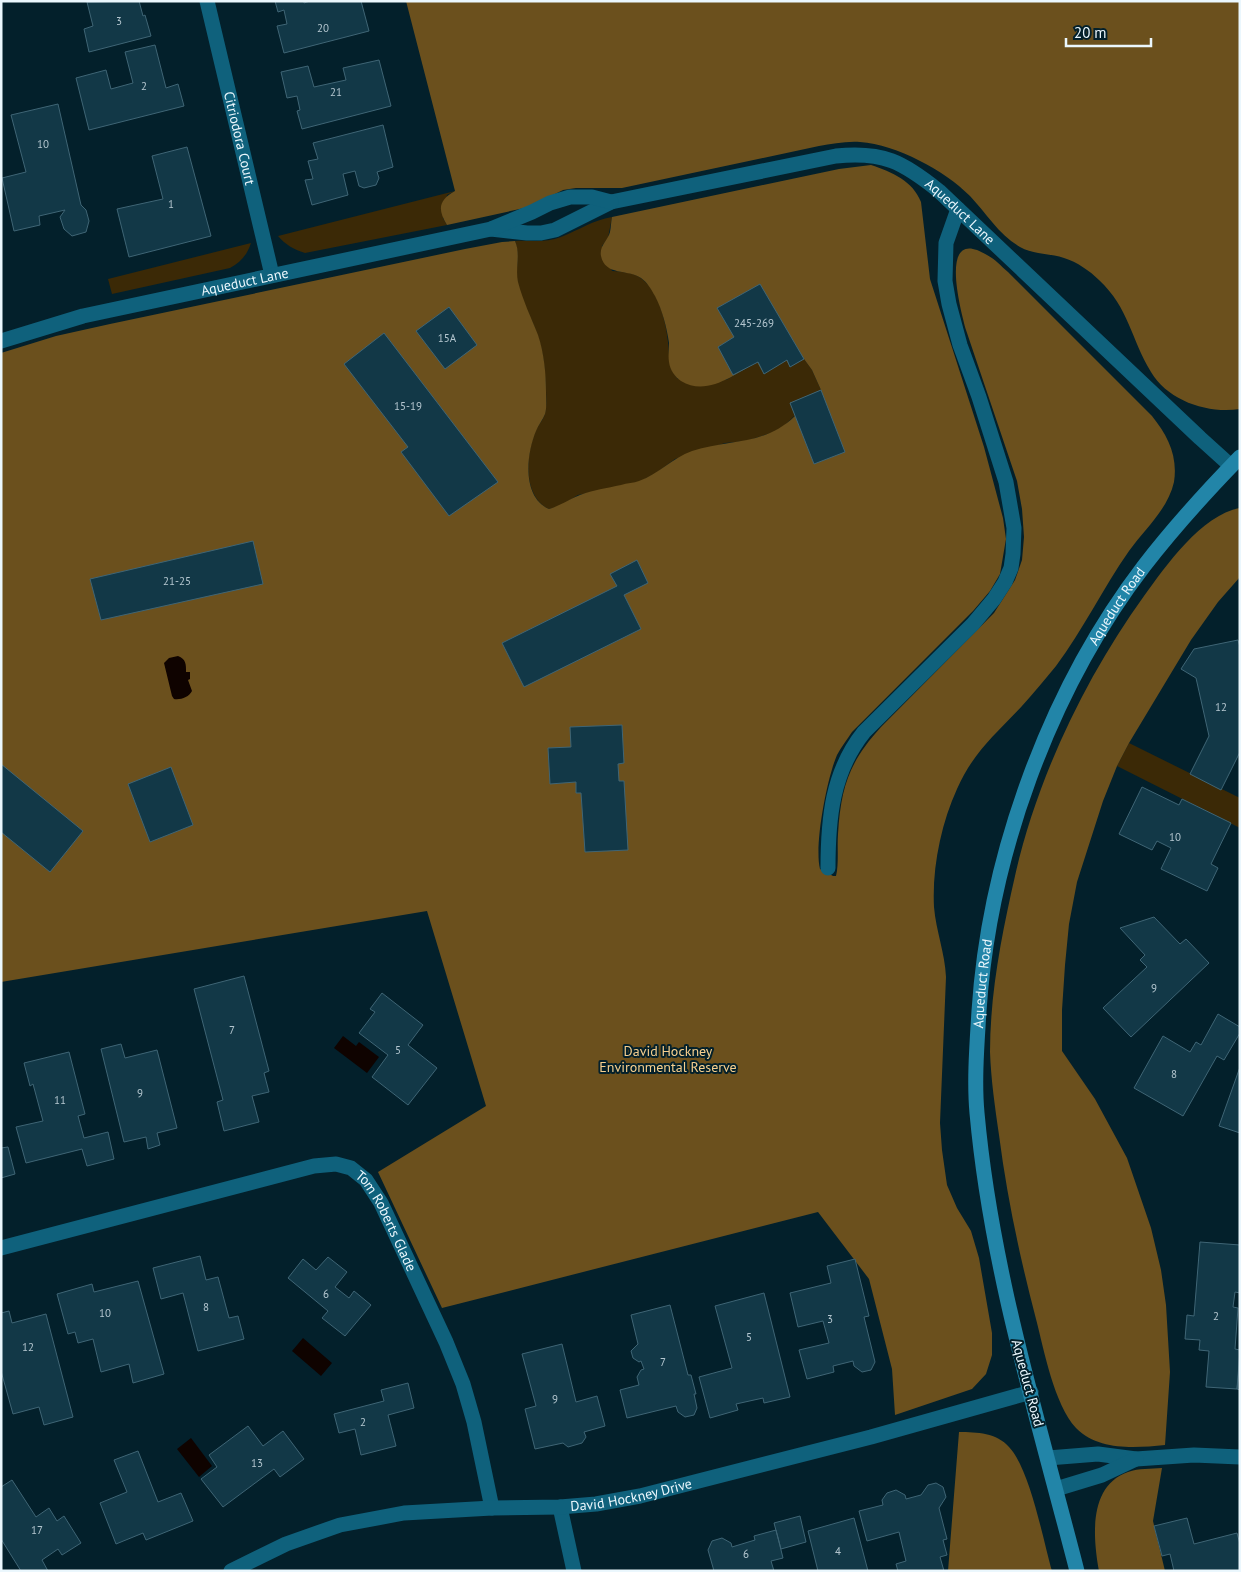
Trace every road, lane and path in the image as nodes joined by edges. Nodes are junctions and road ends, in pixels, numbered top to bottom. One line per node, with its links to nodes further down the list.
1 (207, 1): 5 (street, Citriodora Court)
2 (611, 202): 3 (street, Aqueduct Lane); 4 (street, Aqueduct Lane); 4 (street, Aqueduct Lane)
3 (958, 209): 7 (street, Aqueduct Lane); 8 (street)
4 (491, 229): 5 (street, Aqueduct Lane)
5 (272, 275): 6 (street, Aqueduct Lane)
6 (1, 341)
7 (1236, 462): 10 (main road, Aqueduct Road)
8 (828, 868)
9 (1, 1248): 16 (street, Tom Roberts Glade)
10 (1031, 1392): 12 (main road, Aqueduct Road); 15 (street, David Hockney Drive)
11 (1240, 1457): 13 (street)
12 (1048, 1458): 13 (street); 14 (main road, Aqueduct Road)
13 (1136, 1459): 14 (street)
14 (1056, 1489): 19 (main road, Aqueduct Road)
15 (560, 1507): 16 (street, David Hockney Drive); 18 (street)
16 (492, 1508): 17 (street, David Hockney Drive)
17 (231, 1571)
18 (574, 1571)
19 (1077, 1571)

